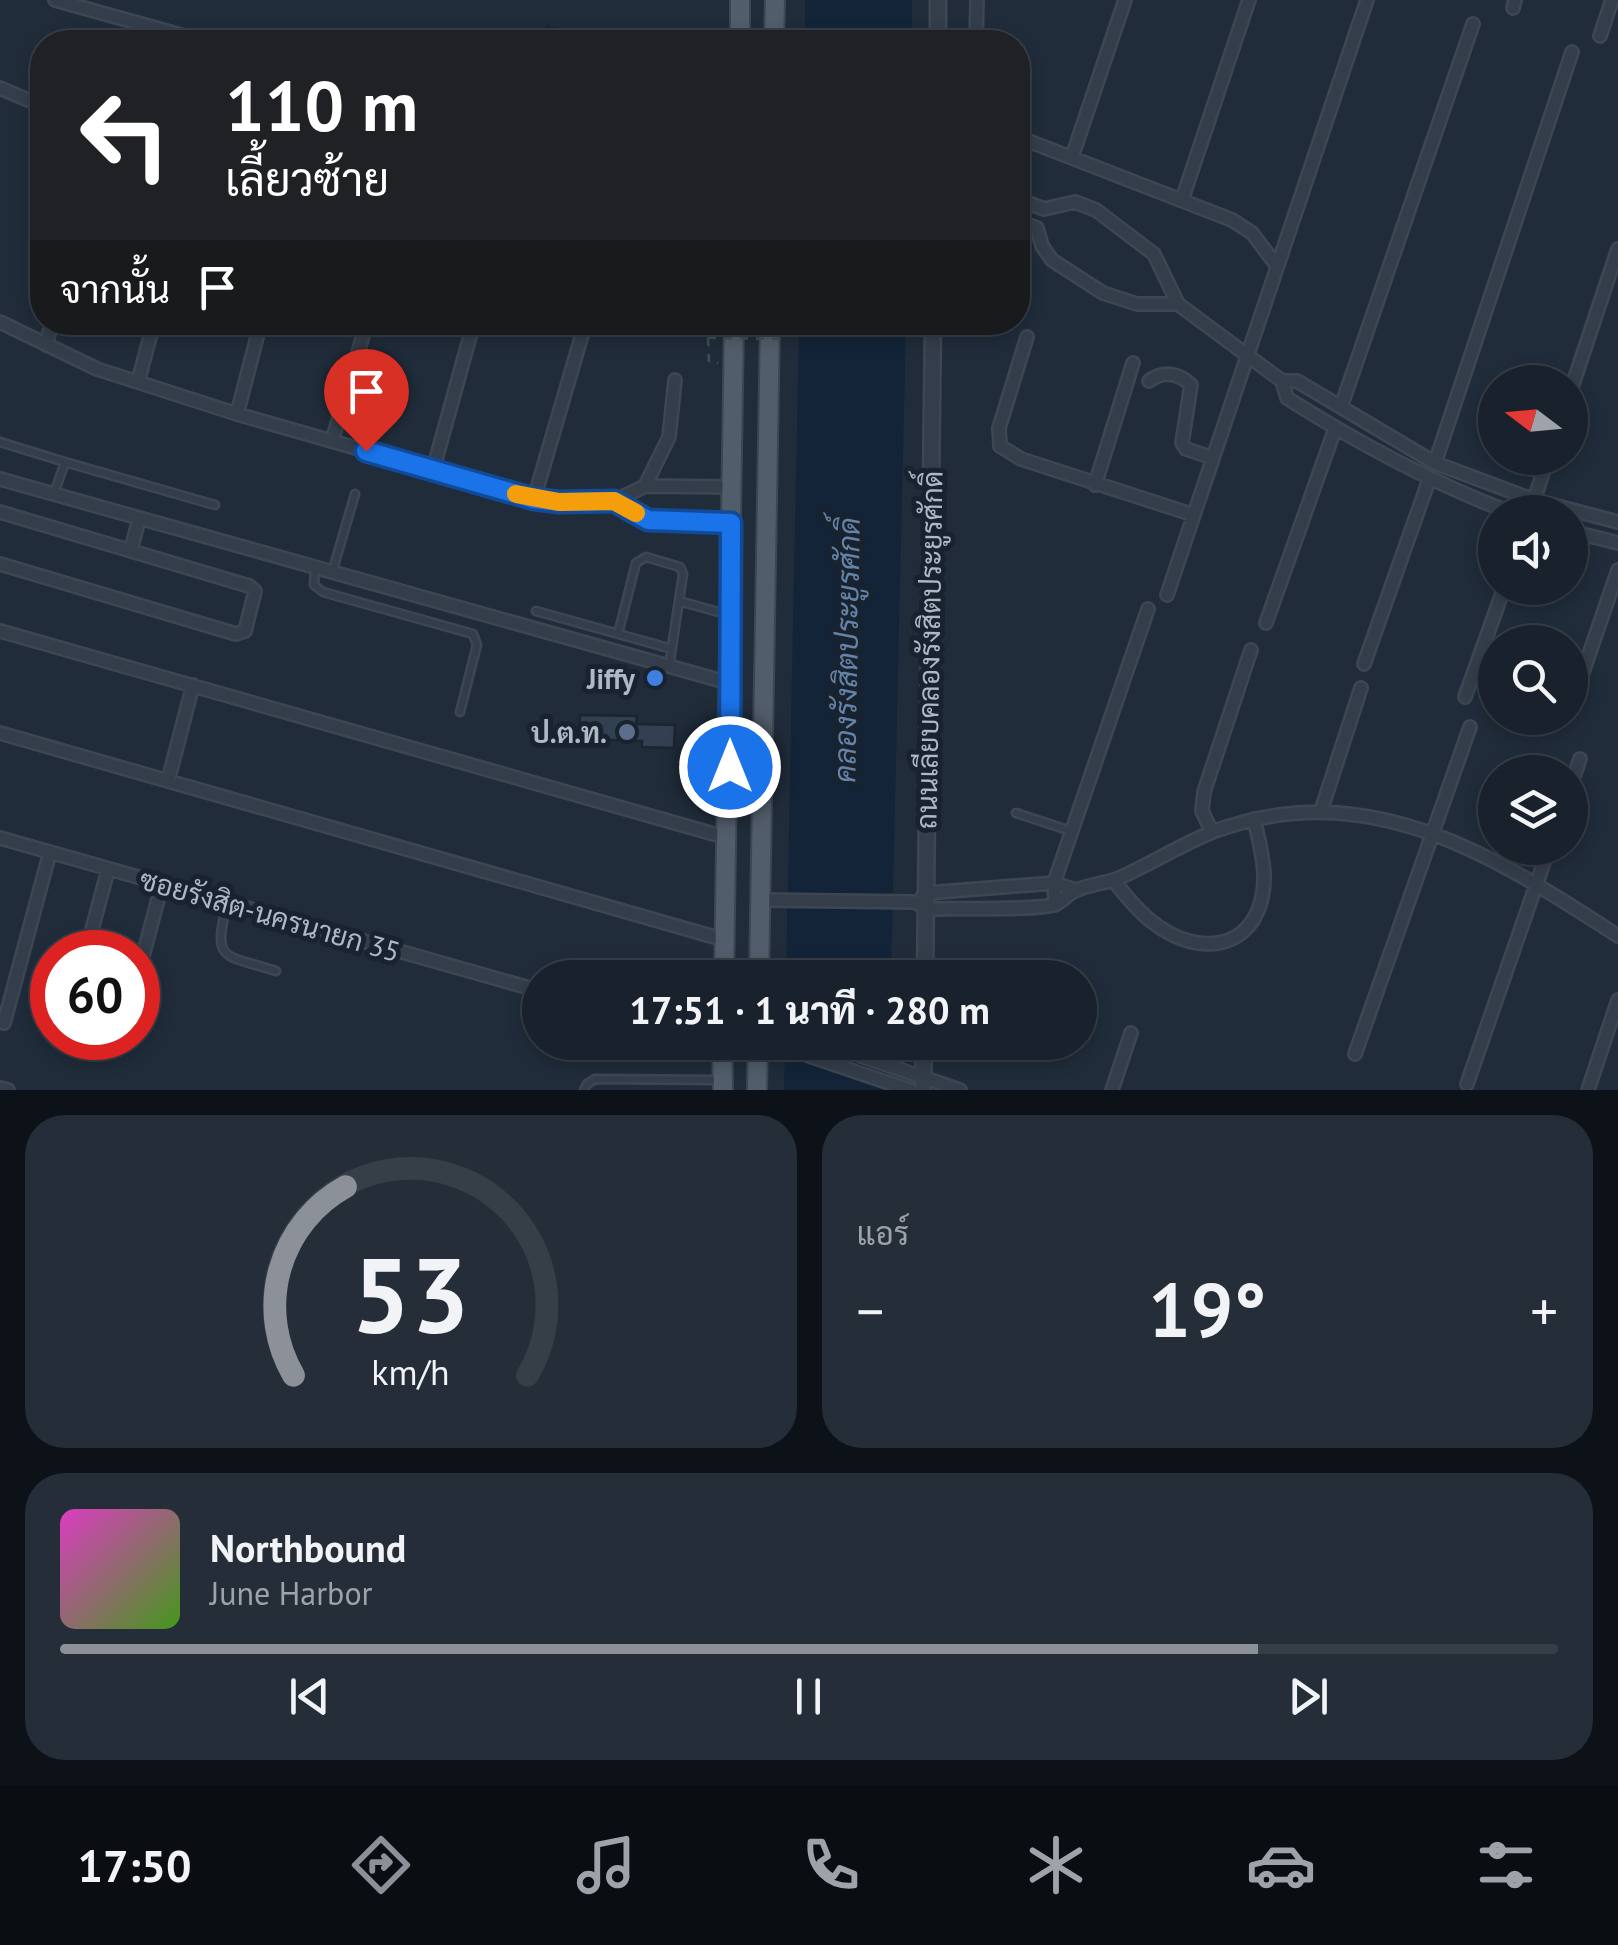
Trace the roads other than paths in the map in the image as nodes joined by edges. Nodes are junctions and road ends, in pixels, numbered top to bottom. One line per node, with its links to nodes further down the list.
1 (55, 0): 11 (street)
2 (740, 0): 12 (main road)
3 (775, 0): 13 (main road)
4 (938, 0): 14 (street)
5 (977, 0): 15 (street)
6 (1125, 0): 21 (street)
7 (1249, 0): 22 (street)
8 (1367, 0): 28 (street)
9 (1612, 0): 16 (street)
10 (1473, 24): 49 (street)
11 (163, 30)
12 (740, 30)
13 (774, 30)
14 (938, 30)
15 (976, 30)
16 (1600, 36)
17 (1572, 52): 56 (street)
18 (0, 88): 19 (street)
19 (30, 101)
20 (1030, 141): 21 (street)
21 (1072, 157): 22 (street)
22 (1182, 200): 28 (street)
23 (1030, 204): 24 (street)
24 (1044, 209): 26 (street); 29 (street)
25 (1030, 225): 26 (street)
26 (1037, 228): 29 (street)
27 (1618, 249): 44 (street)
28 (1277, 266): 42 (street)
29 (1178, 304): 42 (street)
30 (0, 322): 41 (street)
31 (49, 335): 41 (street)
32 (151, 335): 47 (street)
33 (259, 335): 50 (street)
34 (363, 335): 52 (street)
35 (470, 335): 57 (street)
36 (582, 335): 66 (street)
37 (734, 335): 62 (main road)
38 (770, 335): 121 (main road)
39 (933, 335): 122 (street, ถนนเลียบคลองรังสิตประยูรศักดิ์)
40 (1027, 337): 60 (street)
41 (46, 345): 47 (street)
42 (1248, 353): 48 (street); 54 (street)
43 (1133, 363): 60 (street)
44 (1579, 365)
45 (675, 380): 61 (street)
46 (1149, 381): 54 (street)
47 (138, 382): 50 (street)
48 (1282, 382): 49 (street); 51 (street)
49 (1341, 407): 56 (street)
50 (238, 414): 52 (street)
51 (1335, 428): 59 (street); 89 (street)
52 (332, 441): 57 (street)
53 (0, 442): 55 (lane)
54 (1214, 458): 72 (street)
55 (65, 462): 64 (lane); 69 (lane)
56 (1435, 463): 65 (street)
57 (434, 470): 66 (street)
58 (0, 480): 64 (street)
59 (1429, 480): 67 (street); 95 (street)
60 (1095, 485): 72 (street)
61 (644, 486): 62 (street); 68 (street)
62 (732, 487): 75 (main road)
63 (355, 494): 82 (lane)
64 (54, 495): 73 (street)
65 (1521, 495)
66 (534, 499): 68 (street)
67 (1478, 500)
68 (614, 501): 75 (street)
69 (215, 505)
70 (0, 512): 78 (street)
71 (1588, 514): 74 (street)
72 (1194, 515): 83 (street)
73 (138, 518): 78 (street); 80 (street)
74 (1618, 522)
75 (731, 523): 88 (main road)
76 (1588, 536): 77 (street)
77 (1618, 543)
78 (131, 550): 79 (street)
79 (0, 564)
80 (316, 568): 82 (street); 101 (lane)
81 (1618, 570): 94 (street)
82 (332, 574): 96 (street)
83 (1167, 595)
84 (679, 602): 88 (lane); 91 (lane); 92 (lane)
85 (1498, 605): 100 (street)
86 (1148, 609): 108 (street)
87 (536, 611): 91 (lane)
88 (730, 615): 97 (main road)
89 (1266, 624)
90 (0, 631): 98 (street)
91 (618, 634): 92 (lane)
92 (672, 648): 96 (lane)
93 (1250, 650): 109 (street)
94 (1588, 658)
95 (1364, 664)
96 (669, 667): 97 (street)
97 (729, 683): 112 (main road)
98 (193, 685): 104 (street); 112 (street)
99 (1361, 688): 105 (street)
100 (1465, 697)
101 (460, 712)
102 (1470, 726): 110 (street)
103 (0, 733): 104 (street)
104 (168, 781): 128 (street)
105 (1321, 811): 107 (street); 110 (street)
106 (1016, 813): 108 (lane)
107 (1254, 819): 109 (street); 116 (street)
108 (1072, 832): 117 (street)
109 (1212, 832): 116 (street)
110 (1435, 832): 118 (street); 137 (street)
111 (0, 838): 113 (street, ซอยรังสิต-นครนายก 35)
112 (728, 838): 128 (main road)
113 (50, 852): 115 (street, ซอยรังสิต-นครนายก 35); 135 (street)
114 (1542, 865): 118 (street)
115 (108, 870): 119 (street, ซอยรังสิต-นครนายก 35); 125 (street)
116 (1114, 881): 120 (street)
117 (1054, 883): 120 (street); 122 (street); 124 (street)
118 (1536, 883): 127 (street); 143 (street)
119 (162, 884): 123 (street, ซอยรังสิต-นครนายก 35); 126 (street)
120 (1076, 890): 124 (street)
121 (759, 900): 122 (street); 130 (main road)
122 (923, 901): 124 (street); 131 (street, ถนนเลียบคลองรังสิตประยูรศักดิ์)
123 (228, 902): 132 (lane); 133 (street, ซอยรังสิต-นครนายก 35)
124 (1054, 905)
125 (92, 930)
126 (150, 930)
127 (1618, 936)
128 (726, 940): 129 (main road)
129 (725, 960)
130 (758, 960)
131 (925, 960)
132 (276, 970)
133 (522, 986)
134 (1618, 1000): 152 (street)
135 (4, 1022)
136 (1131, 1033): 151 (street)
137 (1355, 1054)
138 (722, 1060): 144 (main road)
139 (758, 1060): 148 (main road)
140 (821, 1060): 149 (street)
141 (871, 1060): 142 (street)
142 (923, 1084): 150 (street)
143 (1466, 1084)
144 (723, 1085): 147 (lane)
145 (0, 1088): 146 (street)
146 (8, 1090)
147 (584, 1090)
148 (757, 1090)
149 (910, 1090)
150 (960, 1090)
151 (1112, 1090)
152 (1588, 1090)

